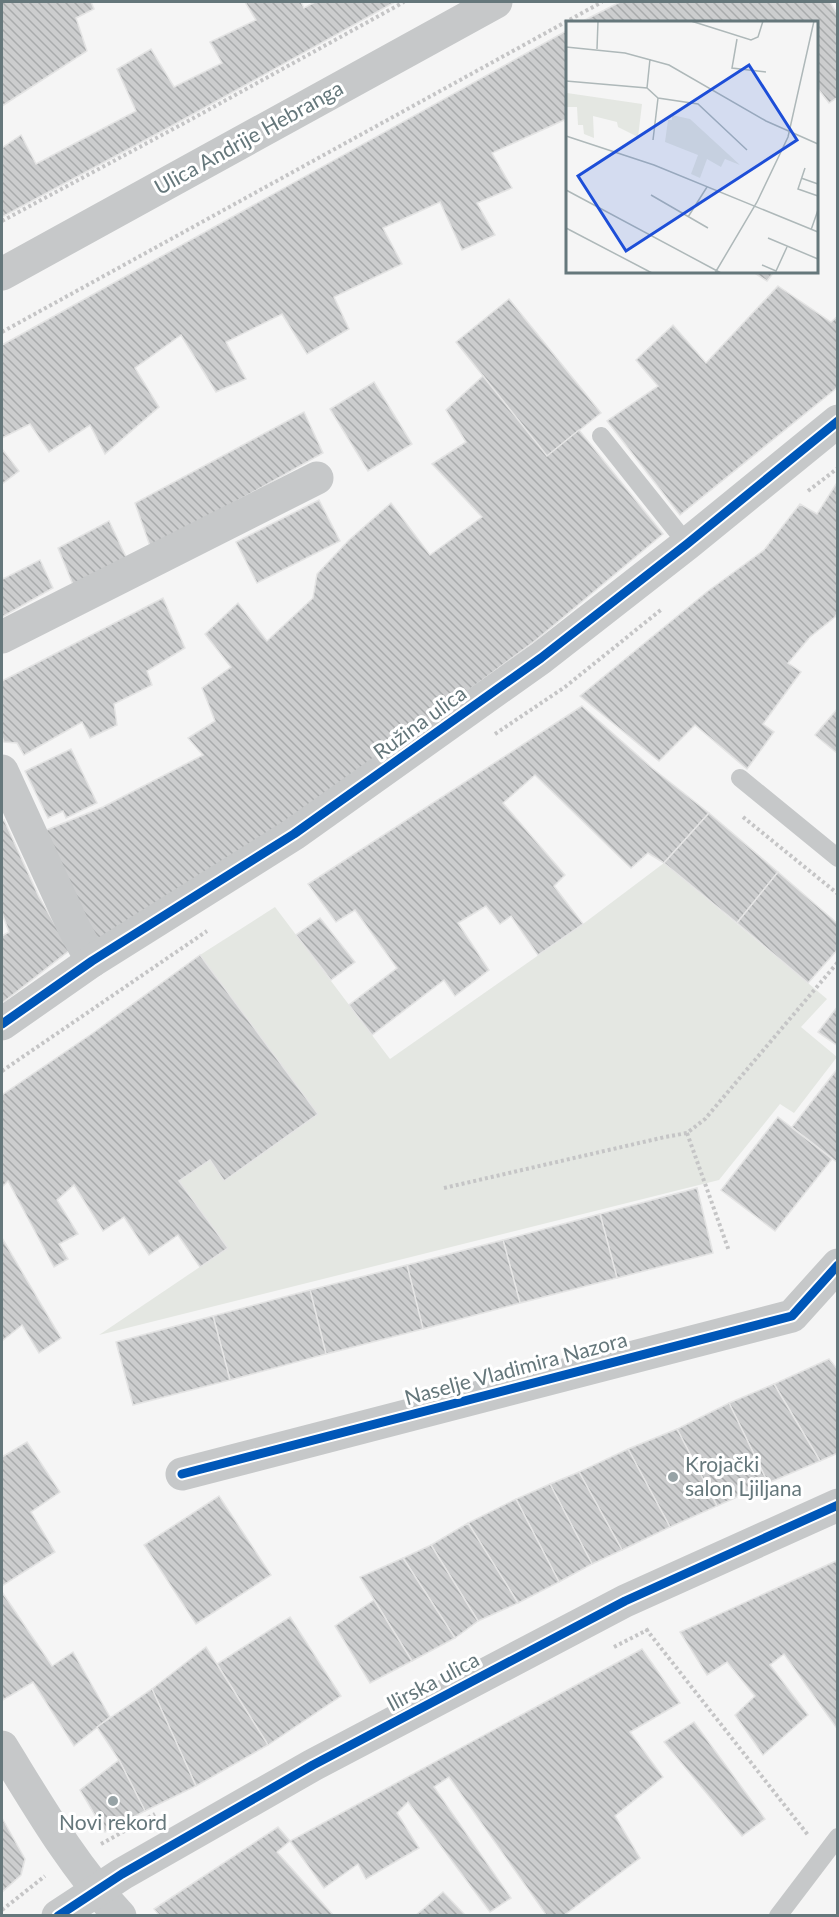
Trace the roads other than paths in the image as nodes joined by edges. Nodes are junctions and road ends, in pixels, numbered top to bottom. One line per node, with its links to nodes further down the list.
1 (496, 2): 2 (street, Ulica Andrije Hebranga)
2 (2, 274)
3 (837, 421): 6 (street, Ružina ulica)
4 (601, 436): 6 (lane)
5 (317, 478): 7 (street)
6 (687, 544): 11 (street, Ružina ulica)
7 (2, 637)
8 (2, 771): 11 (street)
9 (740, 778): 10 (lane)
10 (837, 858)
11 (92, 962): 12 (street, Ružina ulica)
12 (2, 1024)
13 (837, 1265): 14 (street, Naselje Vladimira Nazora)
14 (182, 1474)
15 (837, 1505): 18 (street, Ilirska ulica)
16 (2, 1747): 18 (street)
17 (837, 1838): 21 (lane)
18 (96, 1890): 19 (street, Ilirska ulica); 20 (street)
19 (58, 1916)
20 (120, 1916)
21 (778, 1916)

